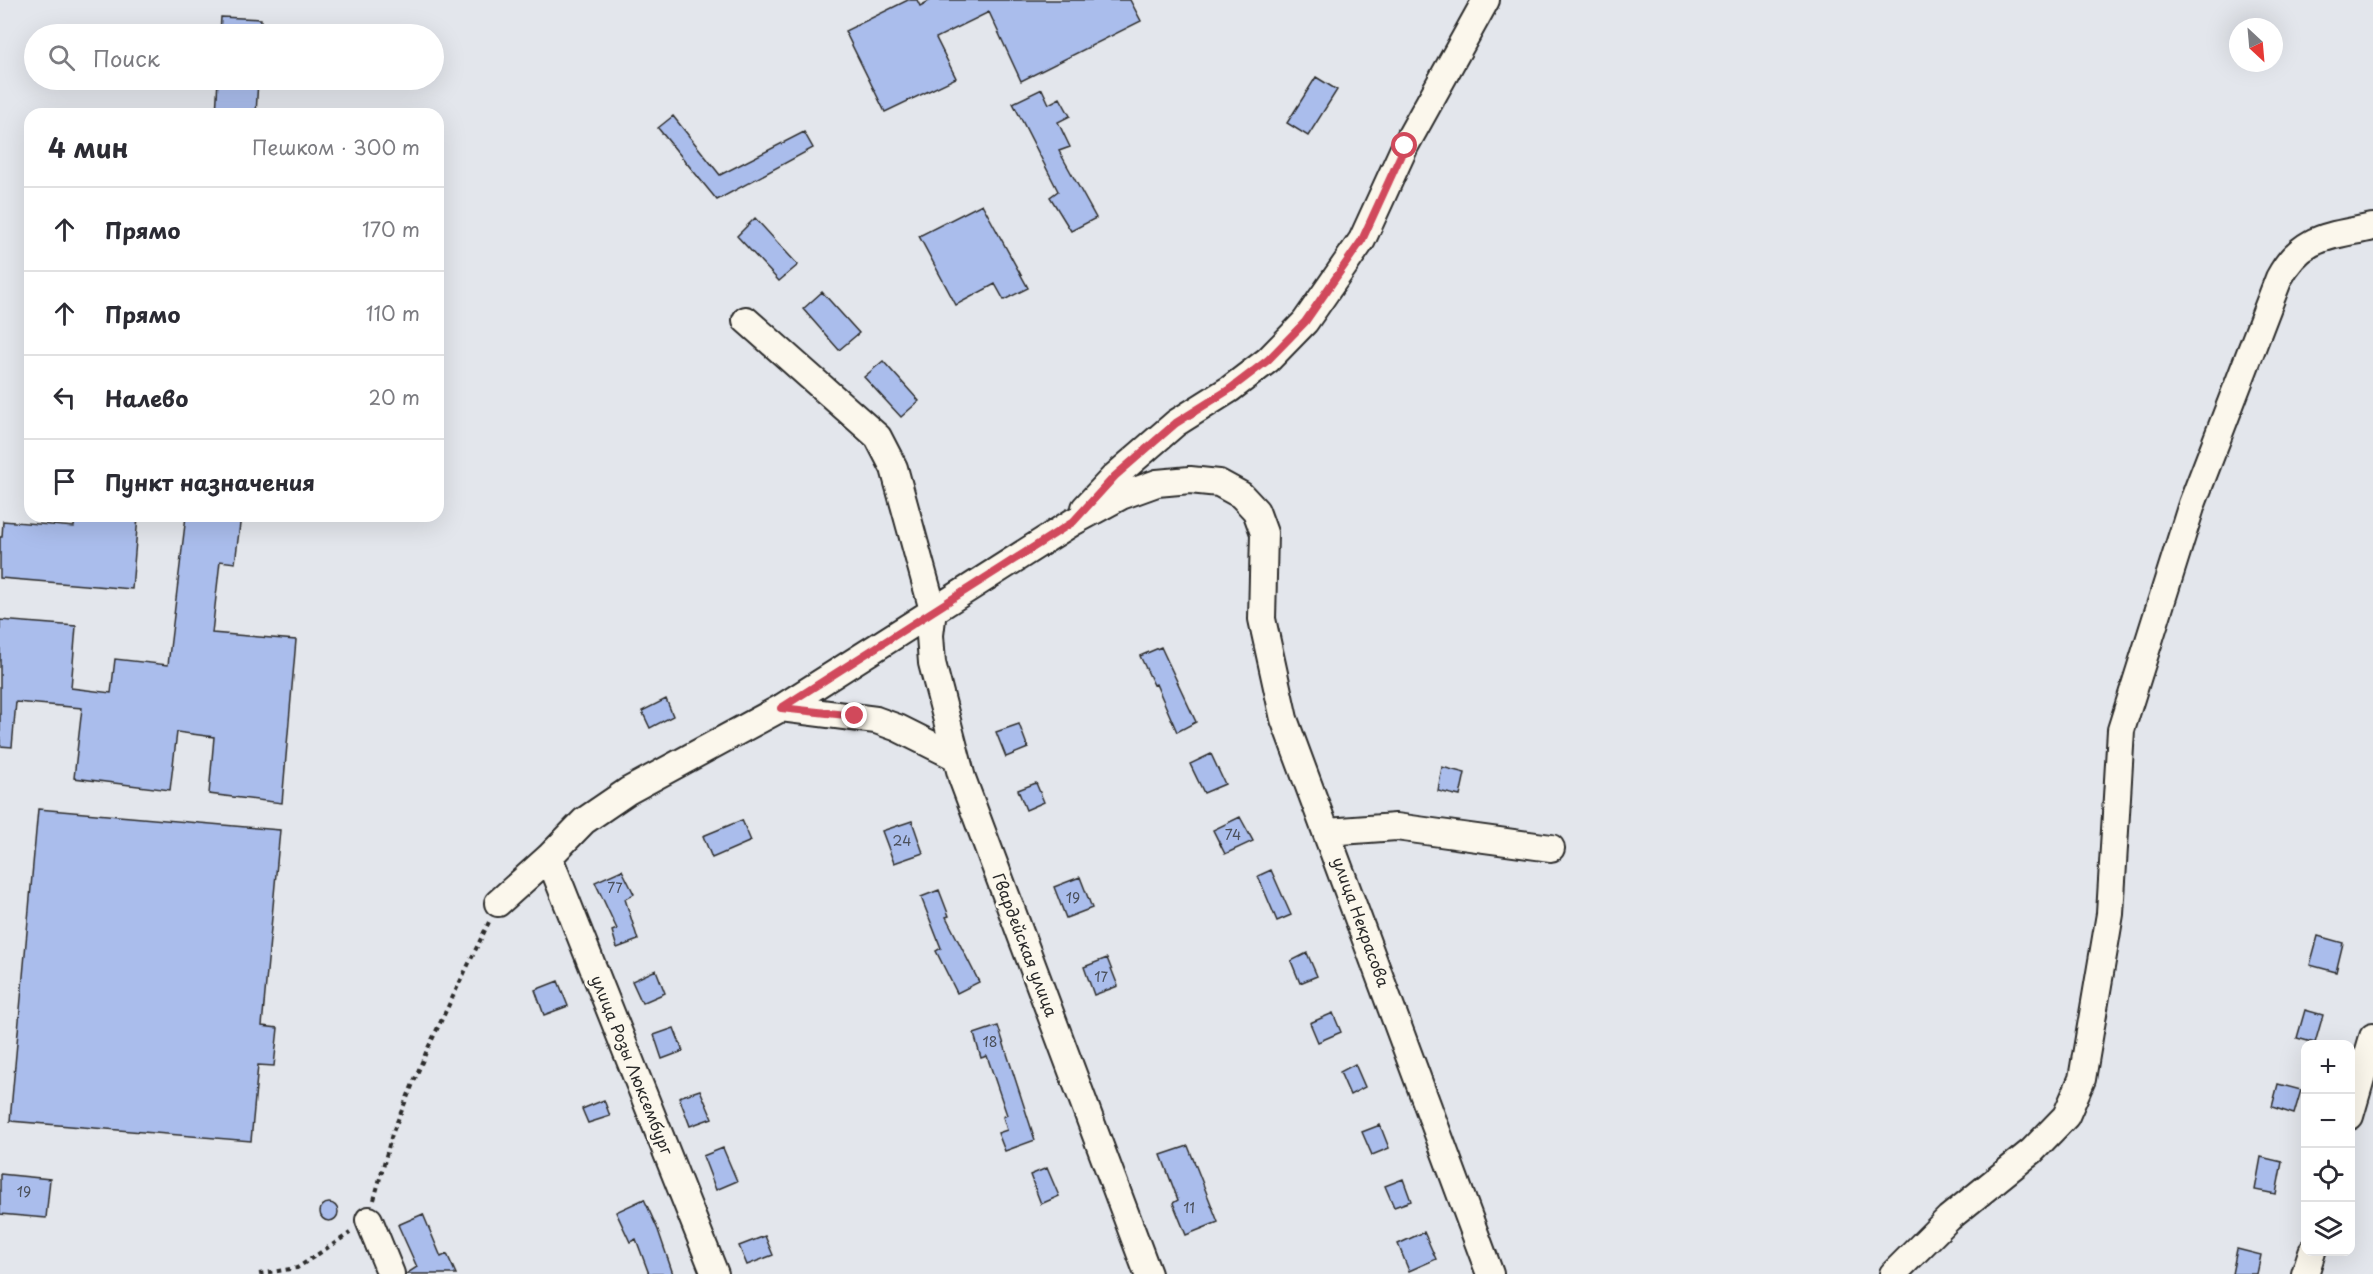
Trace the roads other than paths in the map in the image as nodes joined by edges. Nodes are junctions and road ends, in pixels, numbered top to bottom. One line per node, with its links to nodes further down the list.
1 (1486, 0): 4 (street)
2 (2373, 227): 20 (street)
3 (746, 320): 5 (street)
4 (1073, 522): 5 (street); 8 (street, улица Некрасова)
5 (933, 610): 6 (street); 7 (street, Гвардейская улица)
6 (781, 708): 7 (street); 10 (street)
7 (956, 757): 18 (street, Гвардейская улица)
8 (1327, 832): 9 (street); 19 (street, улица Некрасова)
9 (1551, 848)
10 (549, 856): 11 (street); 17 (street, улица Розы Люксембург)
11 (498, 903)
12 (2373, 1036): 13 (street)
13 (2355, 1099)
14 (369, 1220): 16 (street)
15 (2310, 1256): 21 (street)
16 (392, 1274)
17 (715, 1274)
18 (1148, 1274)
19 (1490, 1274)
20 (1893, 1274)
21 (2305, 1274)

